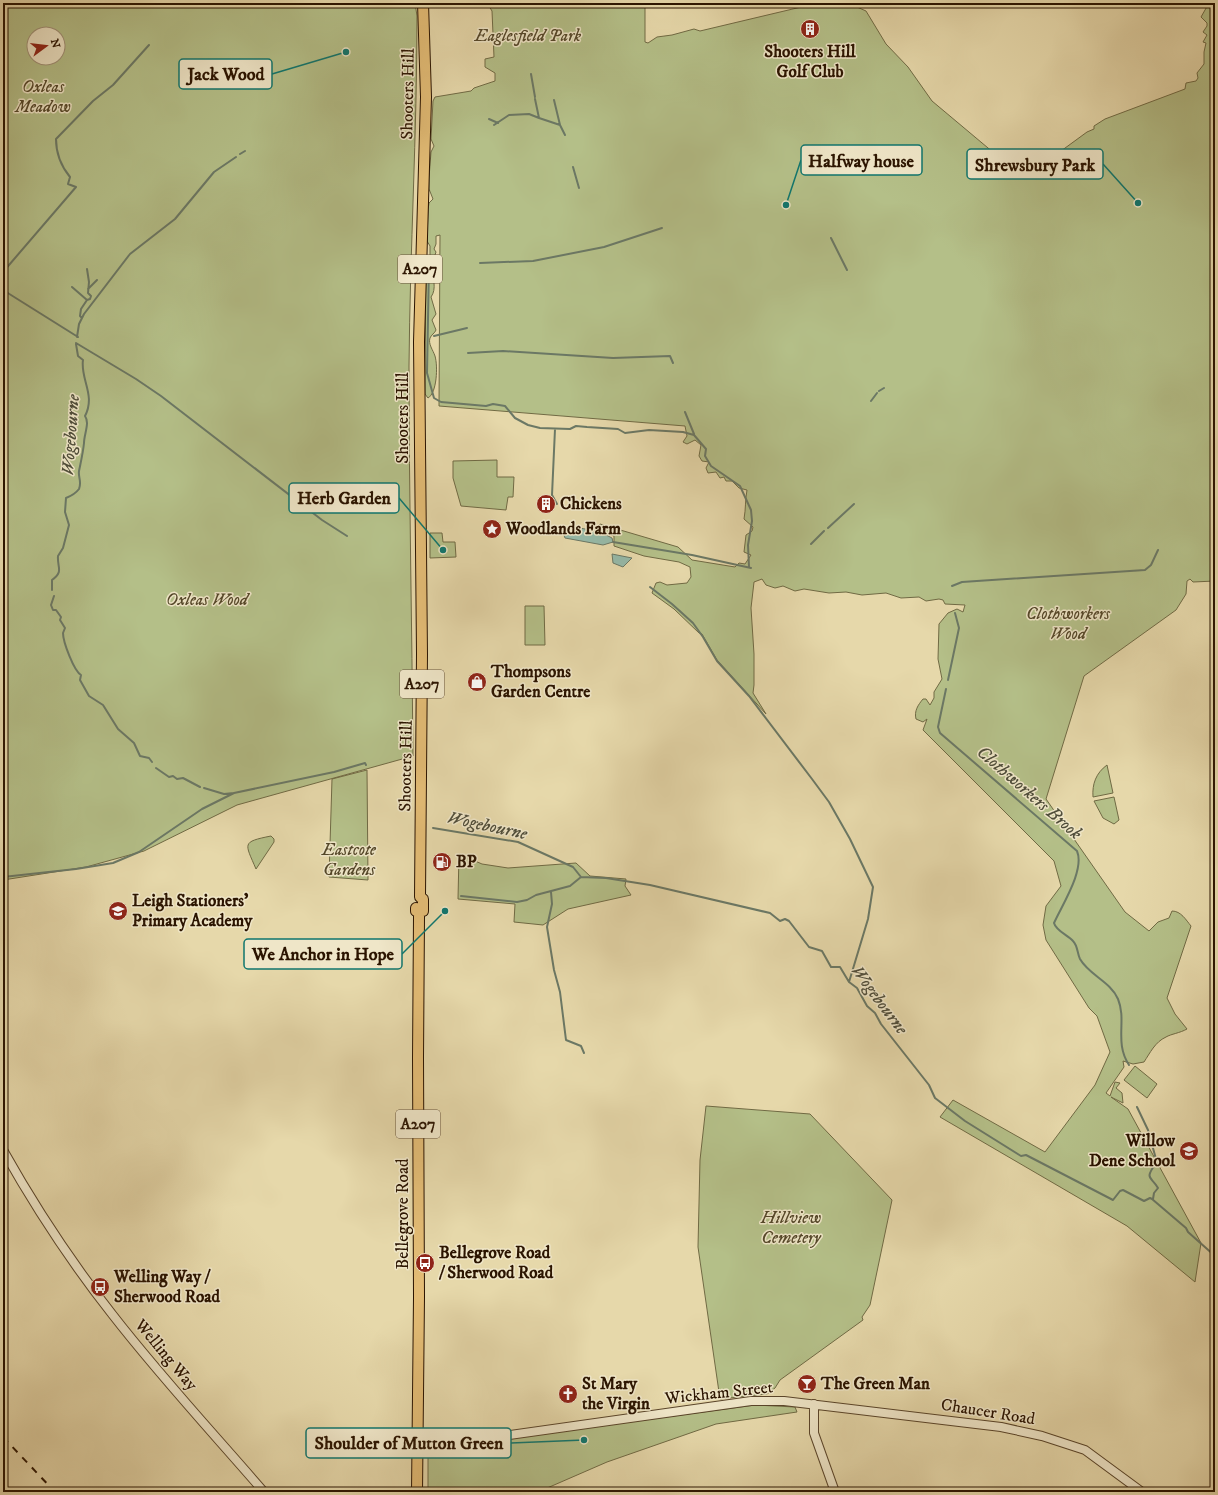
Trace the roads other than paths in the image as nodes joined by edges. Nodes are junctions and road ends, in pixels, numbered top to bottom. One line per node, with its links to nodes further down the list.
1 (423, 3): 2 (main road, Shooters Hill / A207)
2 (421, 834): 5 (main road, Bellegrove Road / A207)
3 (3, 1150): 6 (street, Welling Way)
4 (814, 1404): 5 (street, Wickham Street); 8 (street); 9 (street, Chaucer Road)
5 (417, 1448): 7 (main road, Bellegrove Road / A207)
6 (264, 1492)
7 (417, 1492)
8 (835, 1492)
9 (1142, 1492)

